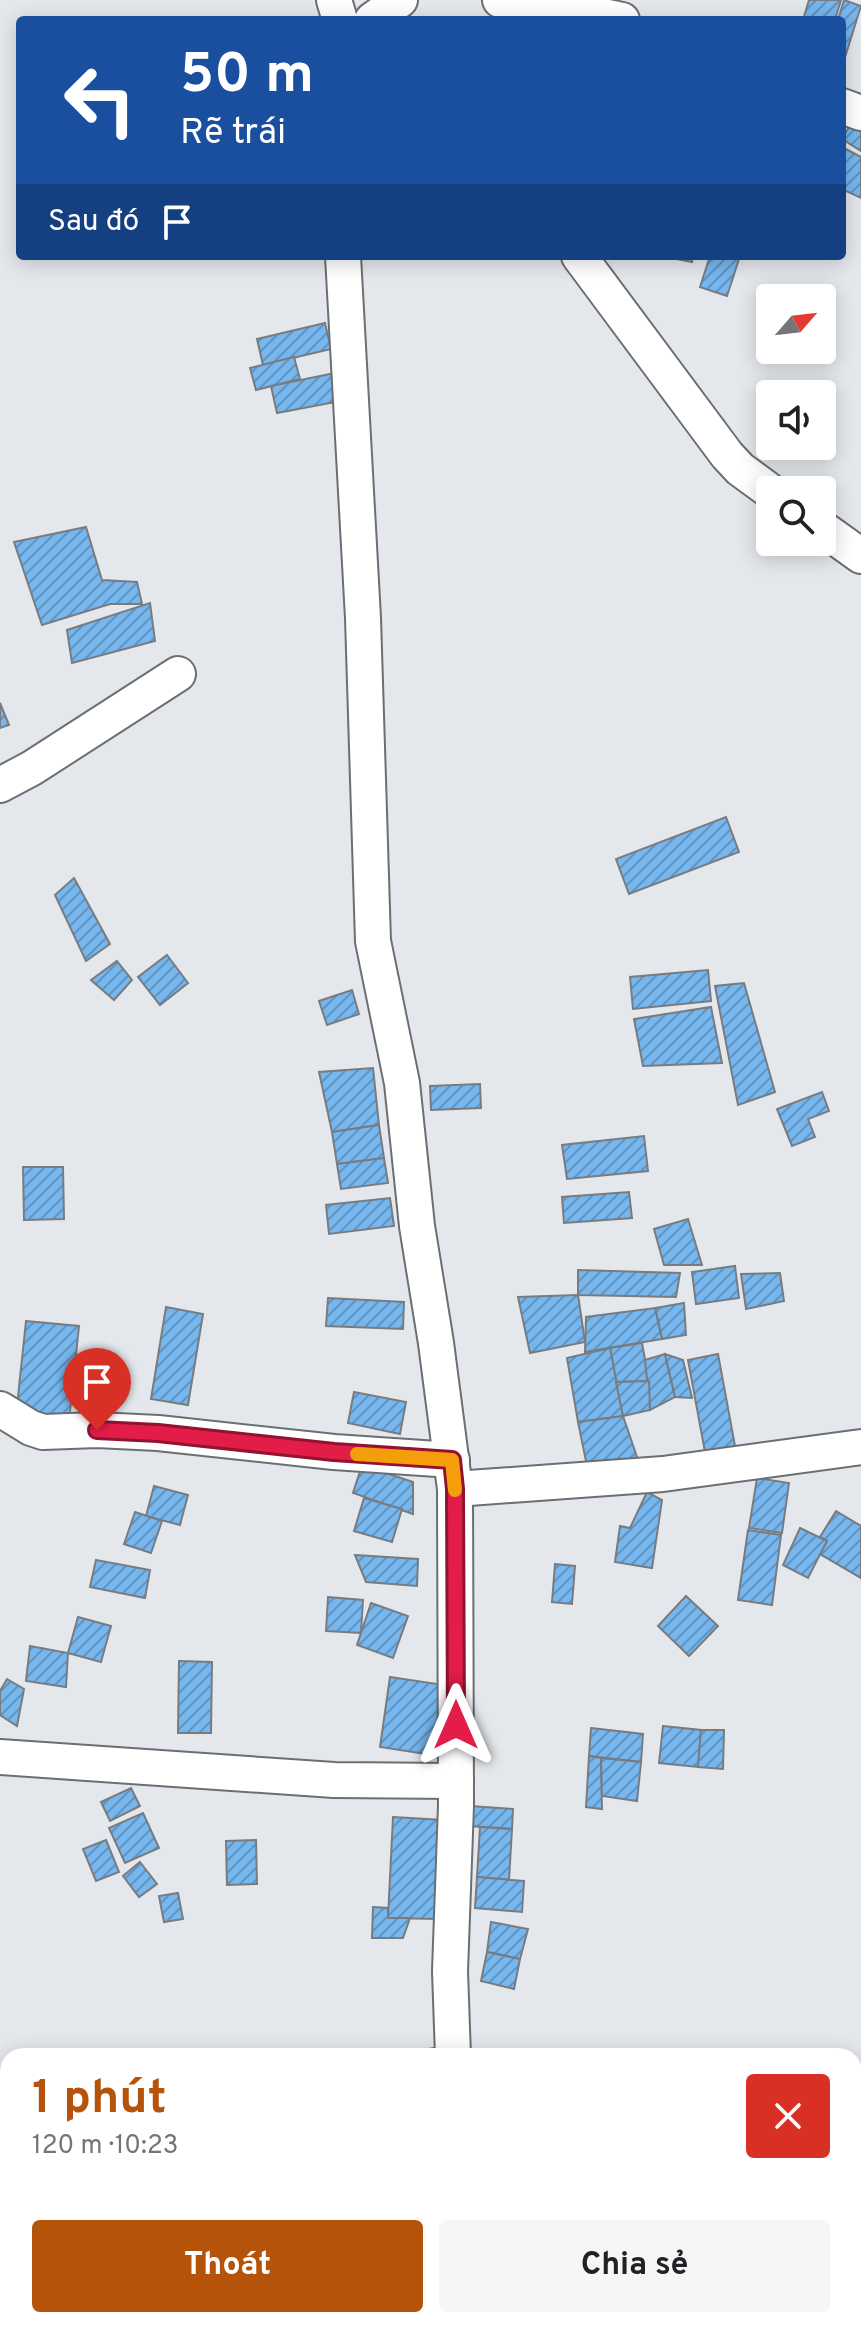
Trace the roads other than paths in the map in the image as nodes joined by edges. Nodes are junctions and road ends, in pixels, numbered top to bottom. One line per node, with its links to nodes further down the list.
1 (500, 0): 2 (street)
2 (603, 16)
3 (343, 260): 12 (street)
4 (582, 260): 5 (street)
5 (756, 481)
6 (836, 538): 7 (street)
7 (861, 556)
8 (178, 674): 9 (street)
9 (0, 785)
10 (0, 1409): 12 (street)
11 (861, 1447): 12 (street)
12 (453, 1475): 14 (street)
13 (0, 1757): 14 (street)
14 (456, 1781): 15 (street)
15 (453, 2048)

